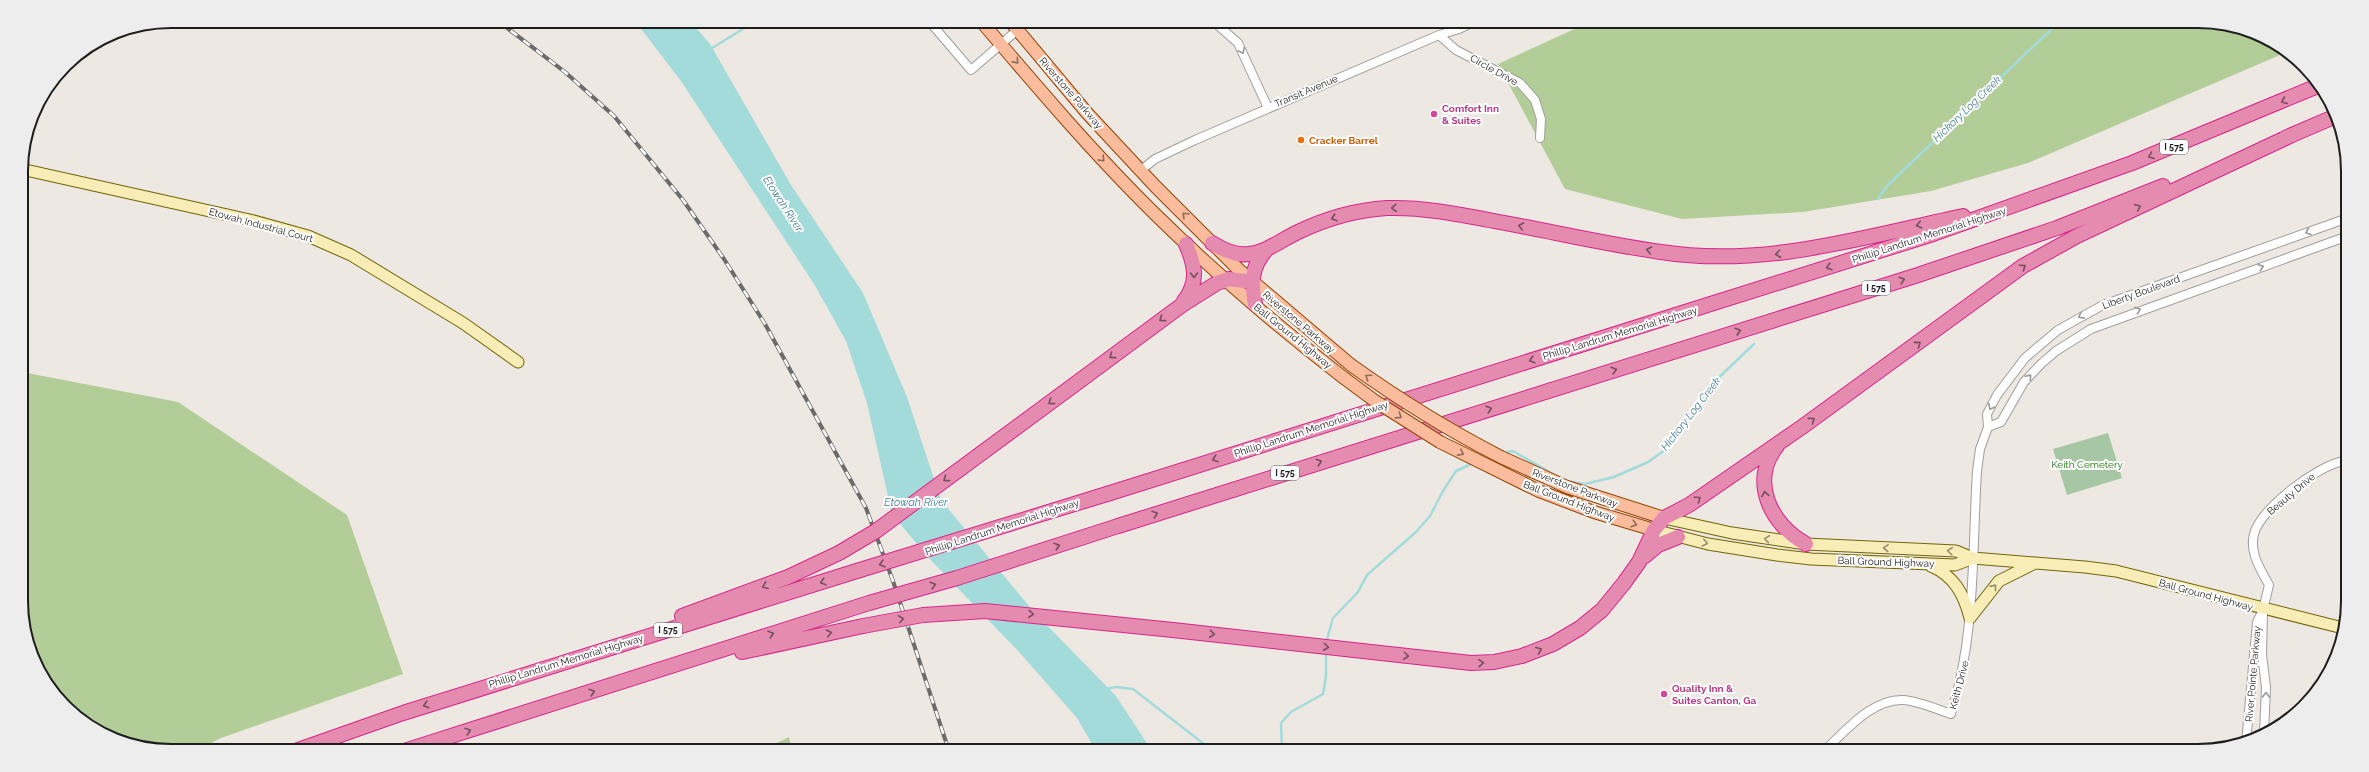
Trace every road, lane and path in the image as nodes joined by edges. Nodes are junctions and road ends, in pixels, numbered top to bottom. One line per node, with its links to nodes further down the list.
1 (935, 28): 8 (street)
2 (987, 28): 8 (main road, Riverstone Parkway)
3 (1012, 28): 8 (street)
4 (1016, 28): 15 (main road, Riverstone Parkway)
5 (1221, 28): 10 (street, one-way to 10)
6 (1461, 28): 7 (street, Transit Avenue)
7 (1439, 35): 10 (street, Transit Avenue); 13 (street, Circle Drive)
8 (1000, 44): 20 (main road, Riverstone Parkway, one-way to 20)
9 (2314, 88): 16 (highway, Phillip Landrum Memorial Highway / I 575, one-way to 16)
10 (1268, 108): 15 (street, Transit Avenue)
11 (2331, 118): 12 (highway, I 575)
12 (2292, 135): 28 (highway, one-way to 12); 41 (highway, I 575, one-way to 12, bridge)
13 (1540, 138)
14 (28, 171): 26 (main road, Etowah Industrial Court)
15 (1140, 171): 19 (main road, Riverstone Parkway, one-way to 15)
16 (2026, 202): 21 (highway, one-way to 21); 42 (highway, Phillip Landrum Memorial Highway / I 575, one-way to 42, bridge)
17 (2341, 220): 27 (street, Liberty Boulevard, one-way to 27)
18 (2341, 238): 27 (street, Liberty Boulevard, one-way to 18)
19 (1212, 243): 21 (highway); 23 (main road, Riverstone Parkway)
20 (1186, 244): 22 (main road, Riverstone Parkway); 25 (highway, one-way to 25)
21 (1267, 249): 23 (highway)
22 (1225, 279): 23 (highway); 24 (main road, Ball Ground Highway); 25 (highway)
23 (1252, 282): 24 (highway); 30 (main road, Riverstone Parkway, one-way to 23, bridge)
24 (1255, 304): 31 (main road, Ball Ground Highway, one-way to 31, bridge)
25 (1182, 305): 42 (highway, one-way to 42, bridge)
26 (518, 362)
27 (1988, 428): 34 (street, Liberty Boulevard)
28 (1780, 442): 30 (highway, one-way to 28); 33 (highway, one-way to 28)
29 (2341, 462): 38 (street, Beauty Drive)
30 (1664, 518): 31 (highway); 33 (main road, Ball Ground Highway, one-way to 30)
31 (1654, 530): 32 (main road, Ball Ground Highway); 35 (highway)
32 (1678, 536): 35 (highway); 37 (main road, Ball Ground Highway, one-way to 37)
33 (1806, 544): 34 (main road, Ball Ground Highway, one-way to 33)
34 (1973, 558): 36 (main road, Ball Ground Highway); 37 (main road, Ball Ground Highway); 39 (street, Keith Drive)
35 (1639, 562): 41 (highway, one-way to 35, bridge)
36 (2035, 563): 38 (main road, Ball Ground Highway); 39 (main road, one-way to 36)
37 (1927, 564): 39 (main road)
38 (2263, 610): 40 (main road, Ball Ground Highway); 43 (street, River Pointe Parkway, one-way to 38); 44 (street, River Pointe Parkway)
39 (1970, 618): 47 (street, Keith Drive)
40 (2338, 627)
41 (668, 667): 46 (highway, I 575, one-way to 41)
42 (476, 689): 45 (highway, Phillip Landrum Memorial Highway / I 575, one-way to 45)
43 (2264, 727)
44 (2247, 735)
45 (313, 744)
46 (426, 744)
47 (1832, 744)

